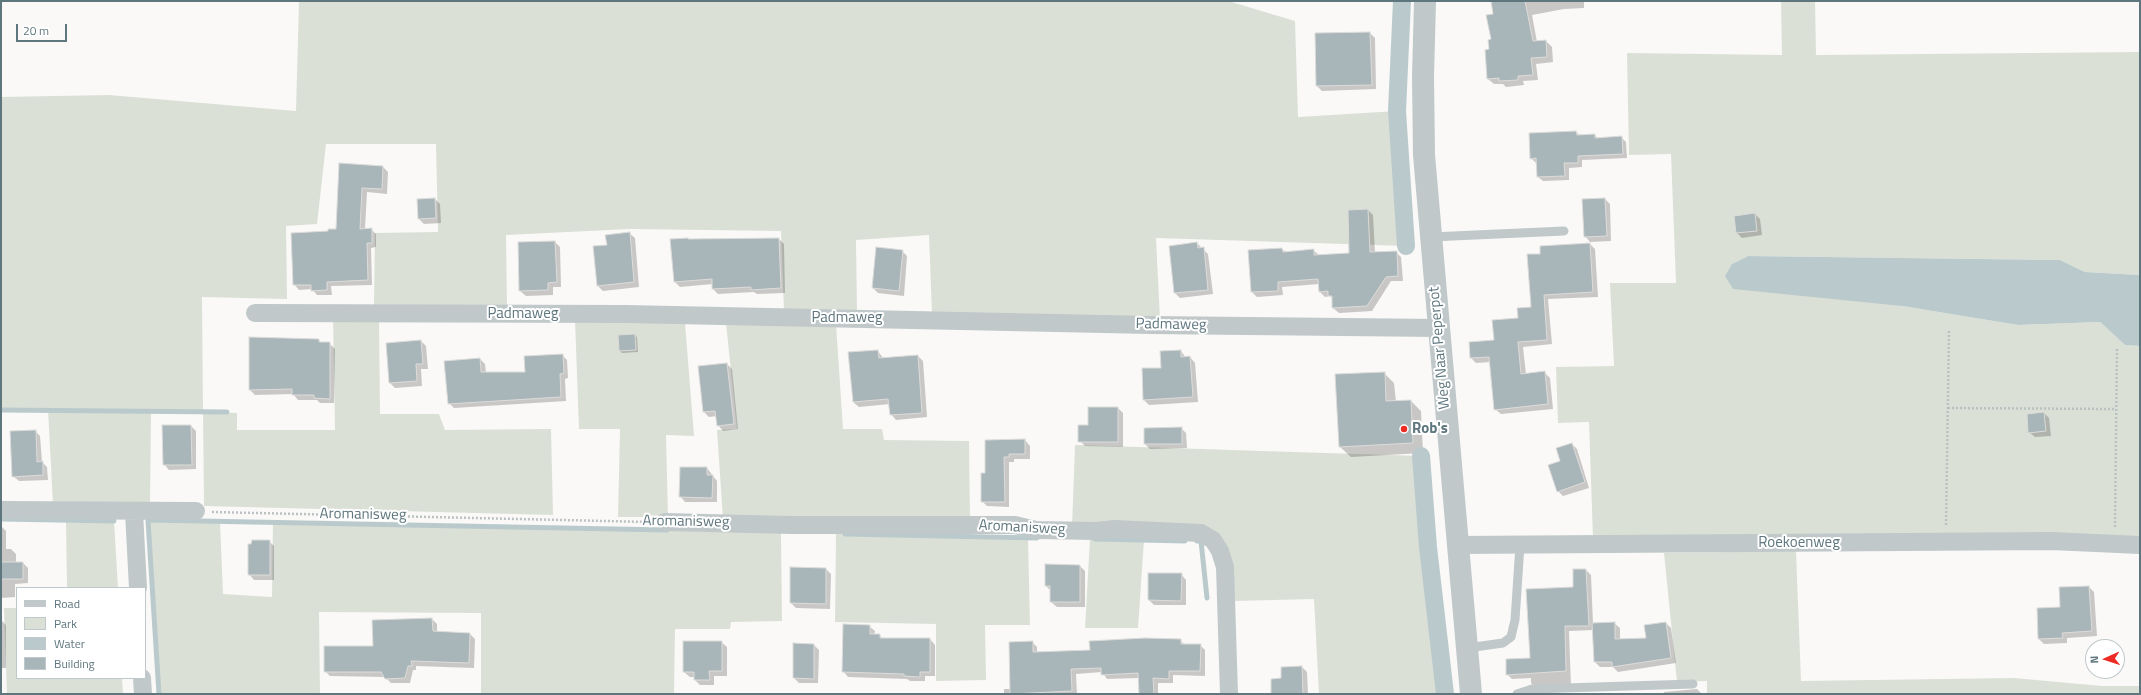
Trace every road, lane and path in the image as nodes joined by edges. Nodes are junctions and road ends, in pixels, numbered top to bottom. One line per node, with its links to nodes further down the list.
1 (1426, 1): 3 (street, Weg Naar Peperpot)
2 (1564, 230): 3 (lane)
3 (1431, 237): 5 (street, Weg Naar Peperpot)
4 (255, 313): 5 (street, Padmaweg)
5 (1439, 328): 18 (street, Weg Naar Peperpot)
6 (1949, 330): 8 (path)
7 (2117, 347): 9 (path)
8 (1948, 408): 9 (path); 14 (path)
9 (2116, 409): 15 (path)
10 (1, 510): 11 (street)
11 (134, 512): 12 (street); 19 (street)
12 (196, 512): 13 (path, Aromanisweg)
13 (665, 522): 24 (street, Aromanisweg)
14 (1946, 542): 15 (street, Roekoenweg); 16 (street, Roekoenweg)
15 (2115, 544): 17 (street, Roekoenweg)
16 (1520, 545): 18 (street, Roekoenweg); 20 (lane)
17 (2140, 545)
18 (1457, 546): 20 (street, Weg Naar Peperpot)
19 (138, 587)
20 (1467, 648): 25 (street, Weg Naar Peperpot)
21 (142, 679): 23 (street)
22 (1693, 684): 26 (lane)
23 (143, 694)
24 (1229, 694)
25 (1471, 694)
26 (1517, 694)

